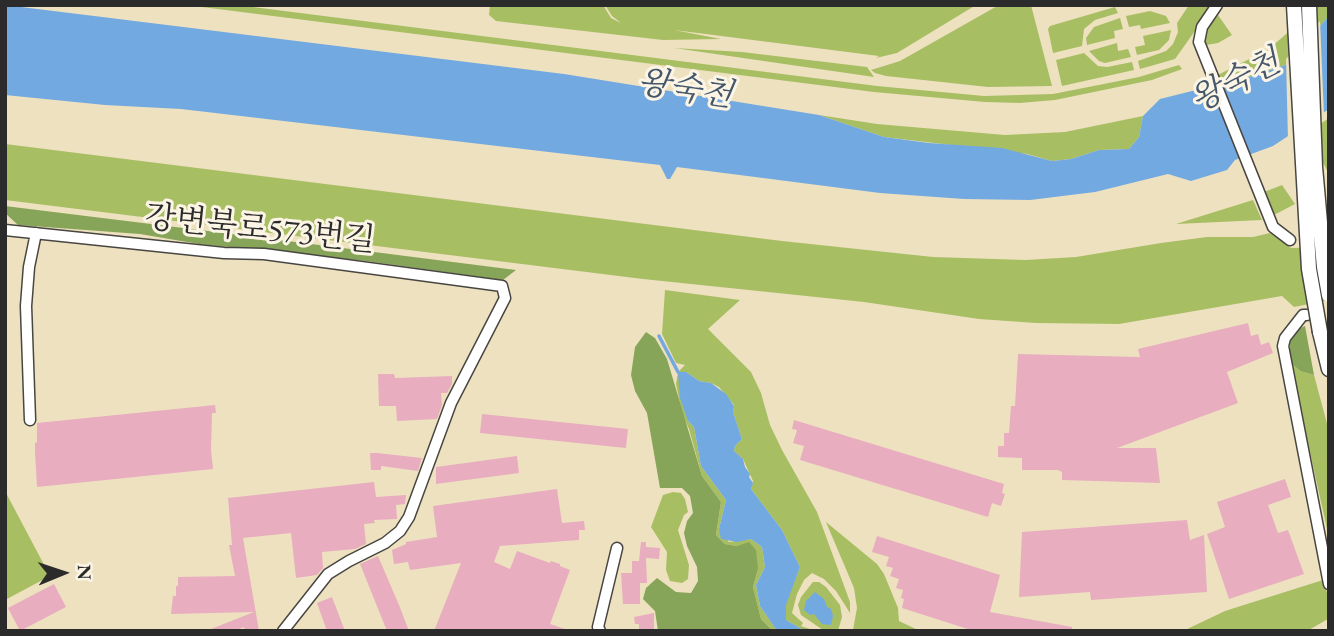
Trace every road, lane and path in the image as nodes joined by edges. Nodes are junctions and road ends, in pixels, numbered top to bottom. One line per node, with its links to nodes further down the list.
1 (1217, 5): 6 (street)
2 (1294, 5): 9 (street, bridge)
3 (1309, 5): 7 (street, bridge)
4 (5, 230): 5 (street, 강변북로573번길)
5 (36, 233): 10 (street); 13 (street, 강변북로573번길)
6 (1290, 240)
7 (1329, 295)
8 (1307, 315): 12 (street)
9 (1329, 369)
10 (30, 420)
11 (617, 548): 14 (street)
12 (1329, 584)
13 (283, 631)
14 (600, 631)

